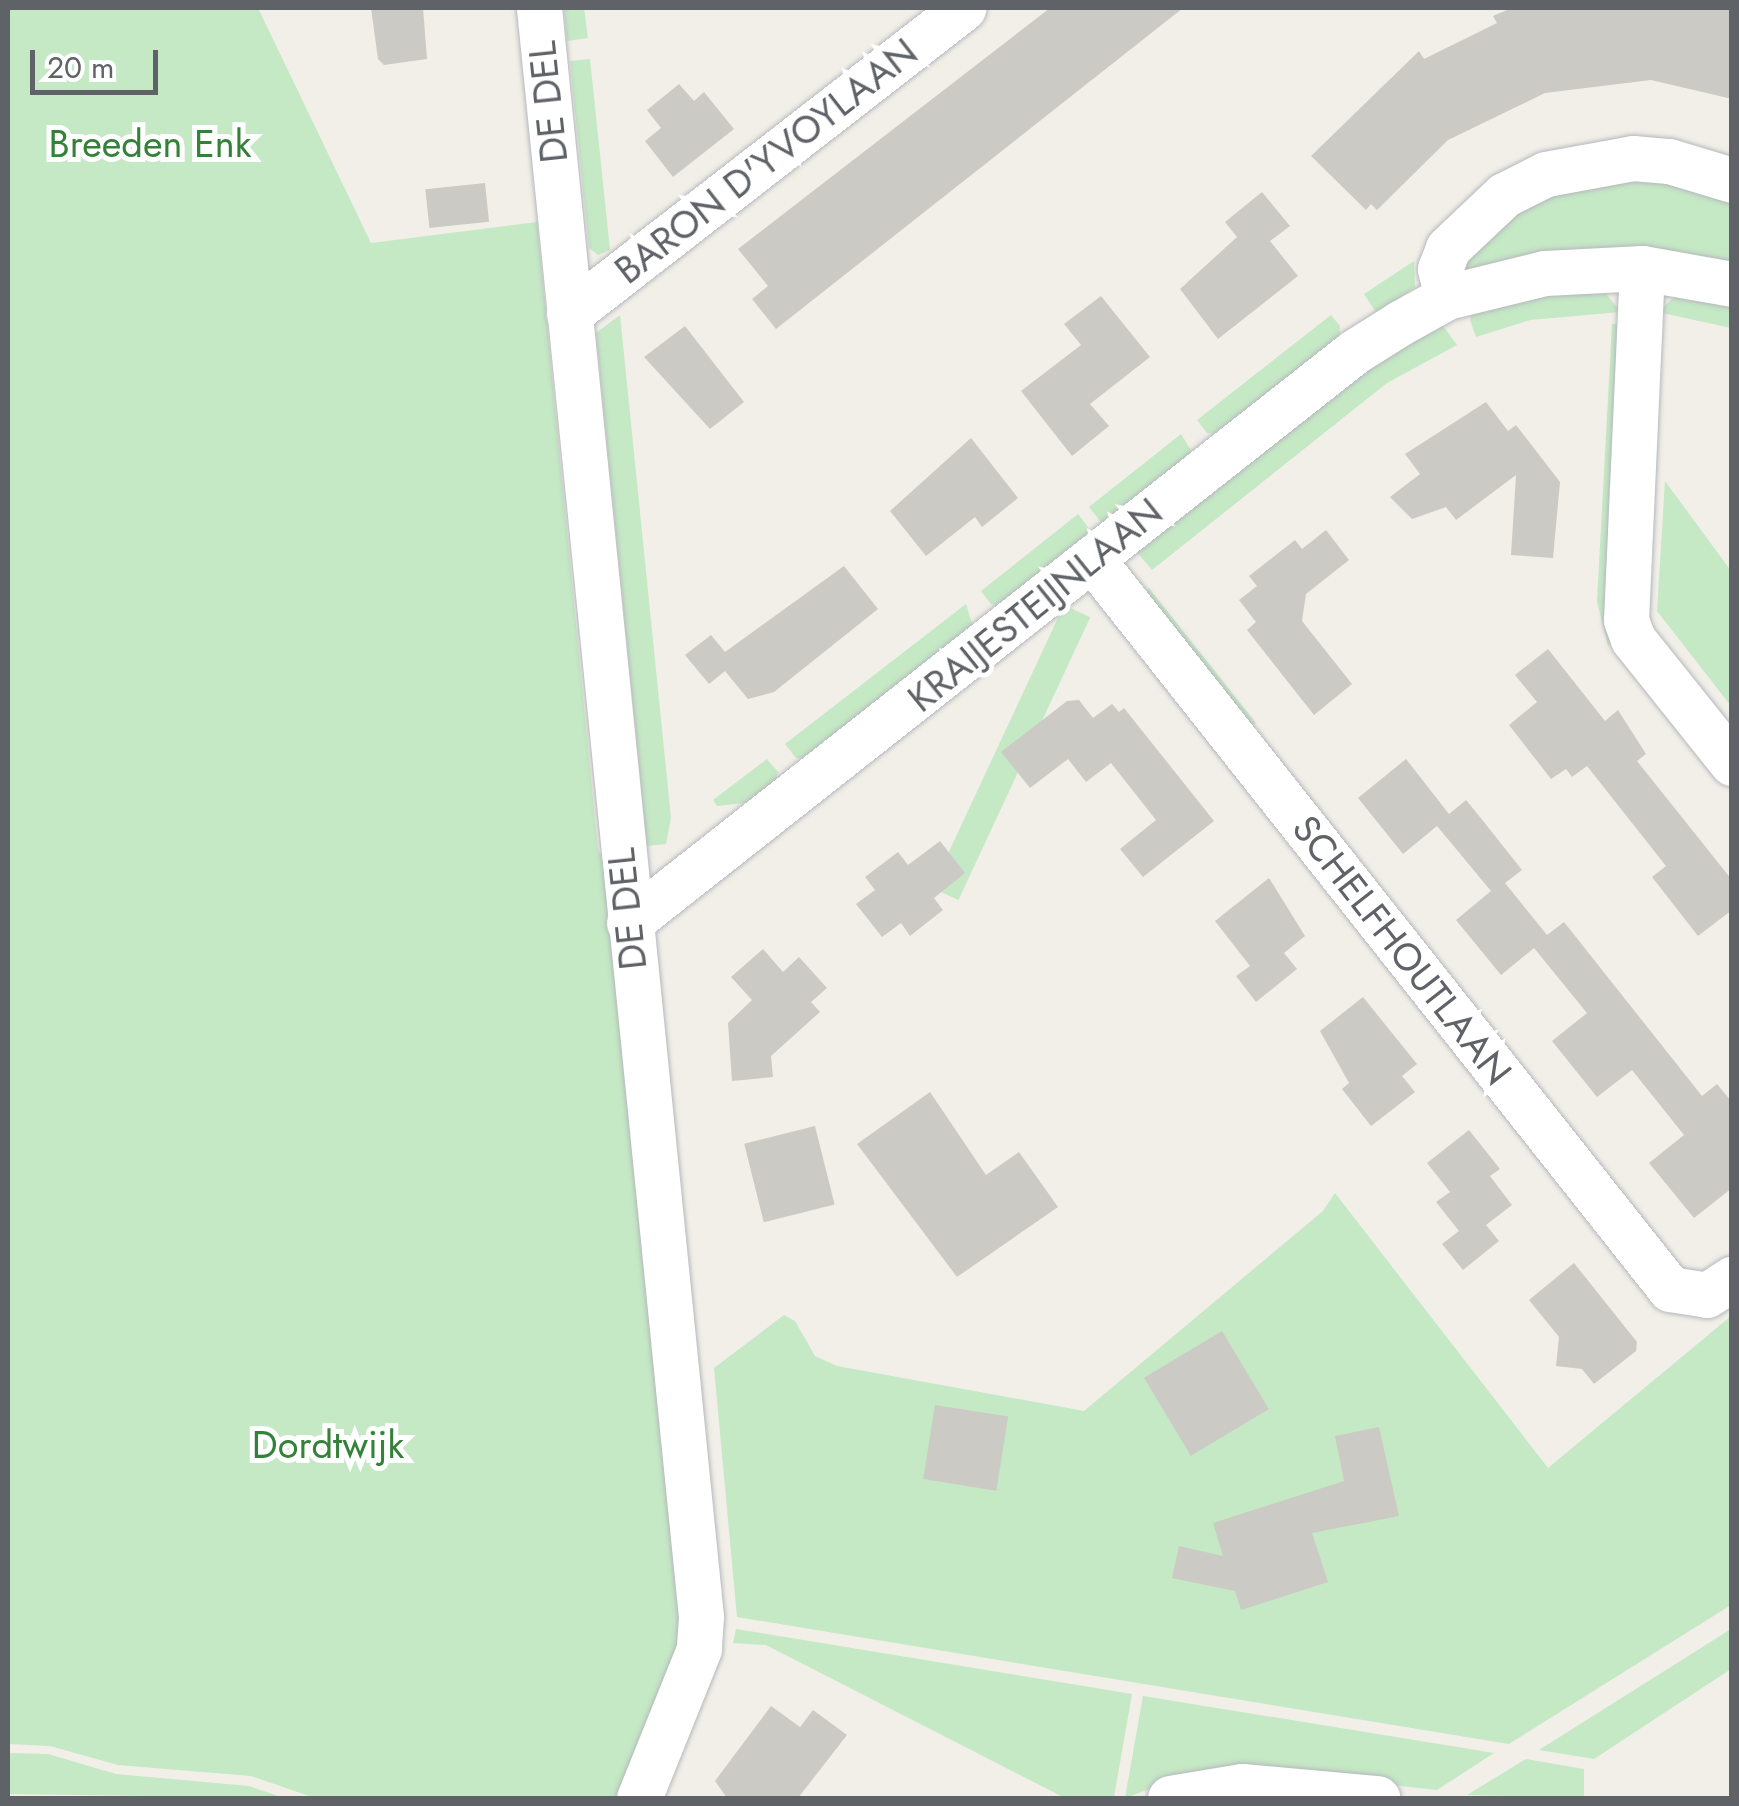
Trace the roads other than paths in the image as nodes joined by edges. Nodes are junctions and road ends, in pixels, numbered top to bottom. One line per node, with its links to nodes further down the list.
1 (539, 8): 7 (street, DE DEL)
2 (963, 8): 7 (street, BARON D'YVOYLAAN)
3 (1732, 180): 6 (street)
4 (1642, 268): 5 (street, KRAIJESTEIJNLAAN); 6 (street, KRAIJESTEIJNLAAN); 9 (street)
5 (1732, 284)
6 (1447, 298): 8 (street, KRAIJESTEIJNLAAN)
7 (569, 314): 10 (street, DE DEL)
8 (1092, 558): 10 (street, KRAIJESTEIJNLAAN); 11 (street, SCHELFHOUTLAAN)
9 (1732, 763)
10 (628, 922): 12 (street, DE DEL)
11 (1732, 1279)
12 (639, 1798)
13 (1170, 1798): 14 (street)
14 (1378, 1798)

